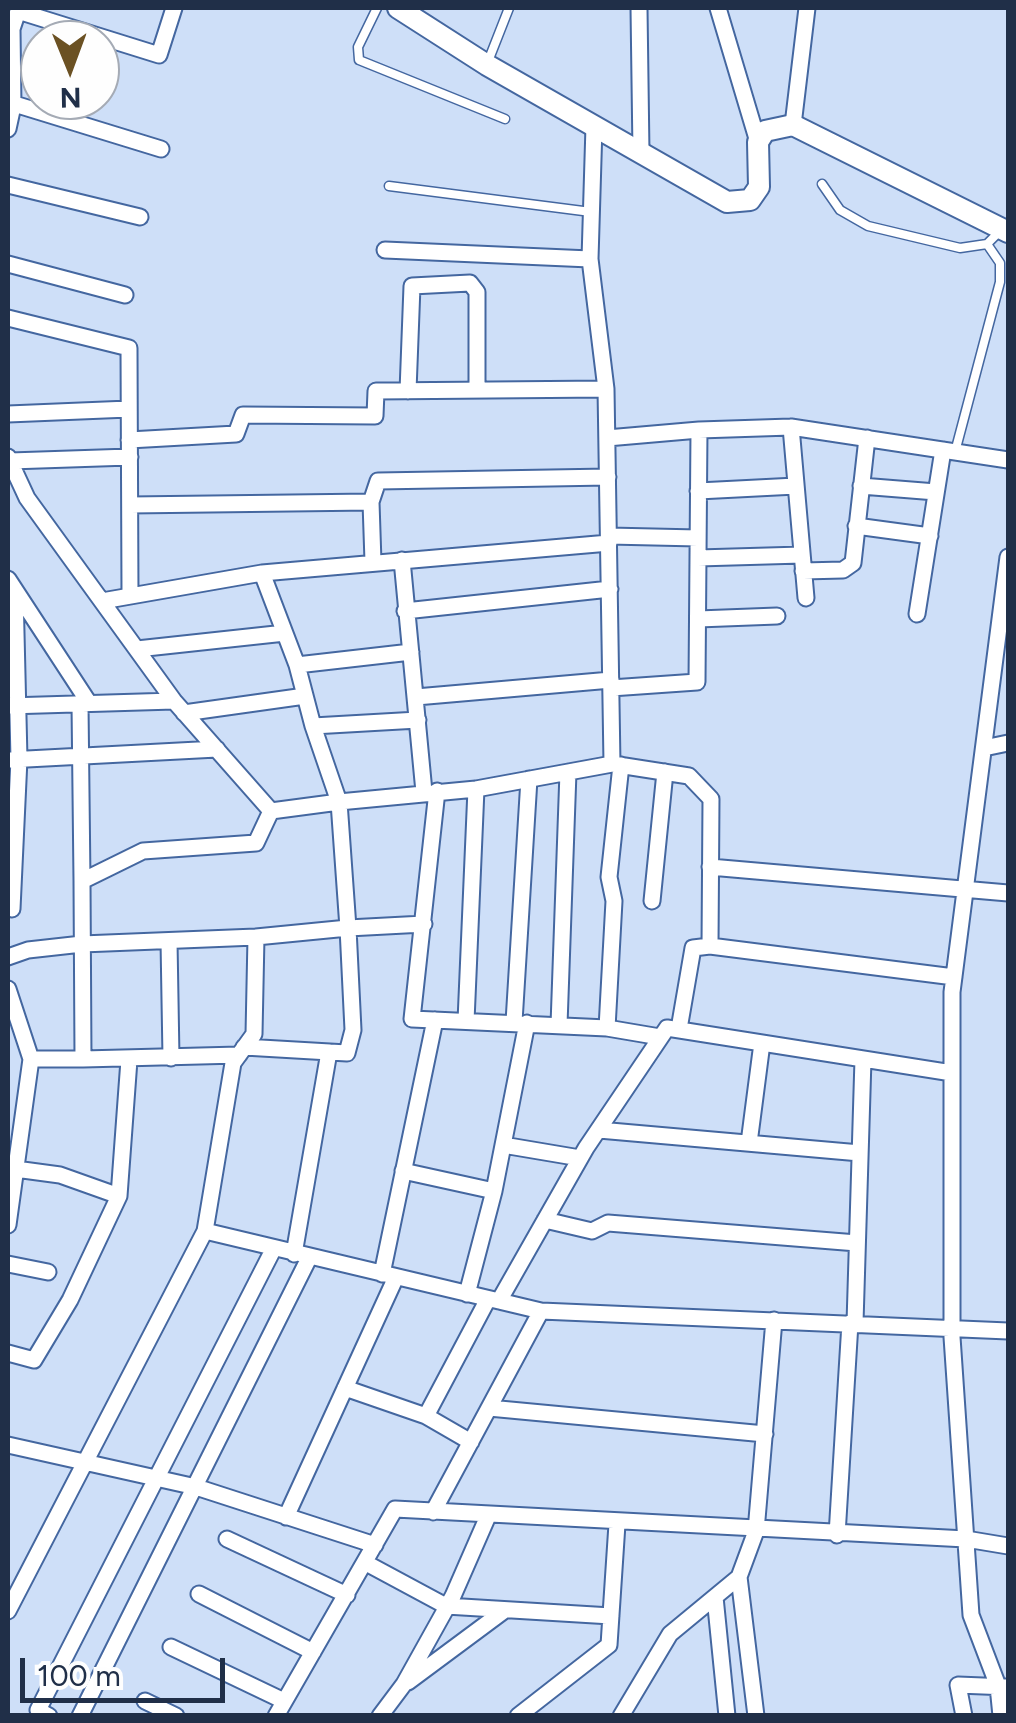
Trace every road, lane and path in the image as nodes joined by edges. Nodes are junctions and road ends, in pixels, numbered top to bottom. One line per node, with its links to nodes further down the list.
1 (174, 8): 8 (street)
2 (377, 8): 11 (lane)
3 (398, 8): 9 (street)
4 (509, 8): 9 (lane)
5 (639, 8): 17 (street)
6 (718, 8): 15 (street)
7 (804, 8): 12 (street)
8 (16, 11): 10 (street)
9 (487, 65): 13 (street)
10 (10, 104): 14 (street); 16 (street)
11 (505, 119)
12 (792, 125): 15 (street); 23 (street)
13 (594, 126): 17 (street); 21 (street)
14 (8, 129)
15 (758, 142): 17 (street)
16 (161, 149)
17 (641, 153)
18 (822, 184): 23 (lane)
19 (8, 185): 22 (street)
20 (389, 186): 21 (lane)
21 (592, 212): 25 (street)
22 (140, 217)
23 (999, 235): 39 (lane)
24 (385, 250): 25 (street)
25 (590, 259): 29 (street)
26 (8, 264): 27 (street)
27 (125, 294)
28 (8, 318): 32 (street)
29 (606, 388): 30 (street); 36 (street)
30 (478, 390): 31 (street); 31 (street)
31 (408, 391): 38 (street)
32 (130, 409): 33 (street); 38 (street)
33 (8, 414)
34 (791, 427): 35 (street); 37 (street); 43 (street)
35 (699, 430): 36 (street); 45 (street)
36 (607, 438): 42 (street)
37 (867, 438): 39 (street); 44 (street)
38 (130, 449): 41 (street); 48 (street)
39 (949, 450): 40 (street); 46 (street)
40 (1008, 460)
41 (10, 468): 64 (street)
42 (608, 477): 47 (street); 52 (street)
43 (796, 486): 45 (street); 57 (street)
44 (861, 486): 46 (street); 49 (street)
45 (698, 491): 51 (street)
46 (936, 492): 50 (street)
47 (371, 502): 48 (street); 56 (street)
48 (130, 505): 61 (street)
49 (856, 526): 50 (street); 57 (street)
50 (930, 536): 66 (street)
51 (698, 538): 52 (street); 54 (street)
52 (609, 540): 55 (street); 60 (street)
53 (1008, 556): 62 (street)
54 (698, 558): 57 (street); 68 (street)
55 (402, 560): 56 (street); 65 (street)
56 (373, 562): 58 (street)
57 (802, 563): 63 (street)
58 (262, 573): 61 (street); 69 (street)
59 (11, 585): 77 (street); 78 (street)
60 (610, 589): 65 (street); 74 (street)
61 (130, 596): 64 (street)
62 (1006, 596): 73 (street)
63 (806, 598)
64 (102, 601): 70 (street)
65 (405, 611): 71 (street)
66 (918, 614)
67 (777, 616): 68 (street)
68 (698, 619): 74 (street)
69 (285, 633): 70 (street); 72 (street)
70 (136, 649): 79 (street)
71 (411, 652): 72 (street); 76 (street)
72 (298, 664): 75 (street)
73 (1002, 664): 83 (street)
74 (611, 684): 76 (street); 87 (street)
75 (305, 696): 79 (street); 81 (street)
76 (416, 698): 80 (street)
77 (85, 704): 78 (street); 79 (street); 85 (street)
78 (13, 706): 86 (street)
79 (179, 707): 84 (street)
80 (418, 720): 81 (street); 92 (street)
81 (313, 726): 93 (street)
82 (1008, 743): 83 (street)
83 (984, 748): 97 (street)
84 (217, 749): 85 (street); 94 (street)
85 (82, 757): 86 (street); 96 (street)
86 (13, 760): 100 (street)
87 (616, 765): 88 (street); 89 (street); 114 (street)
88 (568, 772): 90 (street); 113 (street)
89 (665, 772): 95 (street); 99 (street)
90 (529, 779): 91 (street); 112 (street)
91 (476, 788): 92 (street); 111 (street)
92 (431, 792): 93 (street); 101 (street)
93 (339, 802): 94 (street); 102 (street)
94 (271, 811): 96 (street)
95 (710, 867): 97 (street); 106 (street)
96 (82, 880): 105 (street)
97 (965, 890): 98 (street); 108 (street)
98 (1008, 893)
99 (652, 901)
100 (12, 910)
101 (424, 924): 102 (street); 110 (street)
102 (348, 928): 103 (street); 119 (street)
103 (256, 937): 104 (street); 118 (street)
104 (169, 941): 105 (street); 120 (street)
105 (82, 944): 107 (street); 122 (street)
106 (710, 946): 108 (street); 115 (street)
107 (8, 957)
108 (954, 976): 125 (street)
109 (8, 989): 121 (street)
110 (435, 1020): 111 (street); 132 (street)
111 (466, 1021): 112 (street)
112 (521, 1023): 113 (street); 128 (street)
113 (558, 1025): 114 (street)
114 (607, 1028): 116 (street)
115 (679, 1029): 116 (street); 117 (street)
116 (660, 1037): 126 (street)
117 (762, 1043): 123 (street); 127 (street)
118 (241, 1051): 119 (street); 120 (street); 137 (street)
119 (329, 1052): 140 (street)
120 (172, 1058): 124 (street)
121 (31, 1059): 122 (street); 131 (street)
122 (83, 1059): 124 (street)
123 (863, 1059): 125 (street); 129 (street)
124 (129, 1060): 134 (street)
125 (952, 1073): 149 (street)
126 (599, 1130): 127 (street); 130 (street)
127 (748, 1143): 129 (street)
128 (503, 1145): 130 (street); 133 (street)
129 (860, 1154): 138 (street)
130 (580, 1158): 135 (street)
131 (11, 1168): 134 (street); 136 (street)
132 (403, 1171): 133 (street); 143 (street)
133 (494, 1191): 144 (street)
134 (118, 1196): 151 (street)
135 (545, 1220): 138 (street); 145 (street)
136 (8, 1226)
137 (205, 1231): 139 (street); 158 (street)
138 (857, 1244): 148 (street)
139 (274, 1248): 140 (street); 159 (street)
140 (302, 1256): 143 (street); 160 (street)
141 (8, 1264): 142 (street)
142 (48, 1272)
143 (389, 1276): 144 (street); 152 (street)
144 (467, 1294): 145 (street)
145 (493, 1300): 146 (street); 154 (street)
146 (541, 1312): 147 (street); 153 (street)
147 (774, 1320): 148 (street); 155 (street)
148 (852, 1323): 149 (street); 166 (street)
149 (952, 1327): 150 (street); 168 (street)
150 (1008, 1331)
151 (8, 1353)
152 (345, 1388): 154 (street); 162 (street)
153 (489, 1408): 155 (street); 156 (street)
154 (426, 1416): 156 (street)
155 (765, 1434): 165 (street)
156 (470, 1442): 161 (street)
157 (8, 1445): 158 (street)
158 (84, 1462): 159 (street); 178 (street)
159 (156, 1478): 160 (street); 186 (street)
160 (196, 1487): 162 (street); 187 (street)
161 (433, 1512): 163 (street); 169 (street)
162 (286, 1516): 169 (street)
163 (488, 1516): 164 (street); 176 (street)
164 (617, 1524): 165 (street); 179 (street)
165 (756, 1531): 166 (street); 172 (street)
166 (838, 1534): 168 (street)
167 (227, 1539): 174 (street)
168 (966, 1539): 170 (street); 183 (street)
169 (376, 1545): 171 (street)
170 (1008, 1546)
171 (366, 1563): 174 (street); 176 (street)
172 (739, 1577): 175 (street); 193 (street)
173 (199, 1594): 181 (street)
174 (347, 1594): 181 (street)
175 (715, 1597): 191 (street); 192 (street)
176 (446, 1606): 177 (street); 182 (street)
177 (505, 1610): 179 (street); 182 (street)
178 (8, 1611)
179 (611, 1616): 190 (street)
180 (172, 1646): 185 (street)
181 (313, 1652): 185 (street)
182 (404, 1684): 189 (street)
183 (1003, 1686): 194 (street); 195 (street)
184 (145, 1701): 188 (street)
185 (280, 1709)
186 (41, 1714)
187 (80, 1716)
188 (176, 1716)
189 (380, 1716)
190 (518, 1716)
191 (620, 1716)
192 (726, 1716)
193 (756, 1716)
194 (964, 1716)
195 (1001, 1716)

